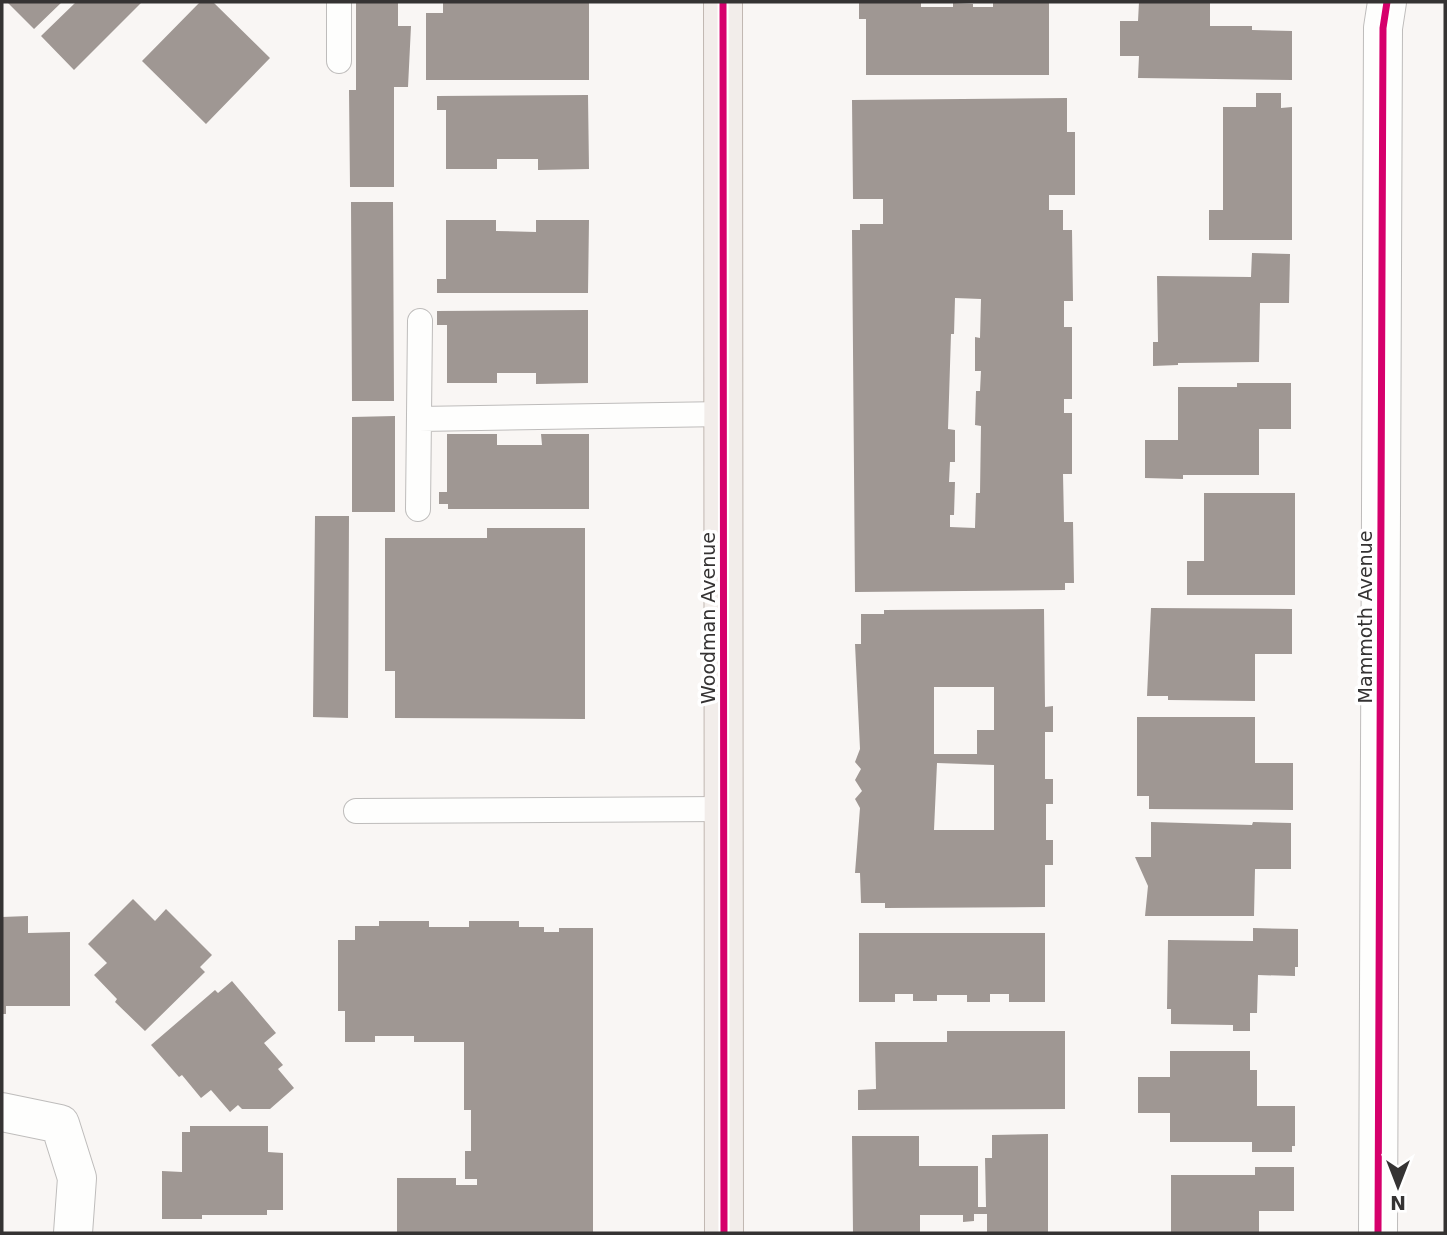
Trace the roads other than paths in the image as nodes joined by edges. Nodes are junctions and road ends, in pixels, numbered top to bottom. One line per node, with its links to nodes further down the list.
1 (339, 2): 4 (lane)
2 (723, 2): 6 (main road, Woodman Avenue)
3 (1387, 2): 14 (street, Mammoth Avenue)
4 (339, 61)
5 (420, 321): 7 (lane)
6 (723, 414): 7 (lane); 9 (main road, Woodman Avenue)
7 (419, 419): 8 (lane)
8 (418, 509)
9 (724, 809): 10 (lane); 13 (main road, Woodman Avenue)
10 (356, 811)
11 (2, 1112): 12 (street)
12 (73, 1233)
13 (724, 1233)
14 (1378, 1233)

